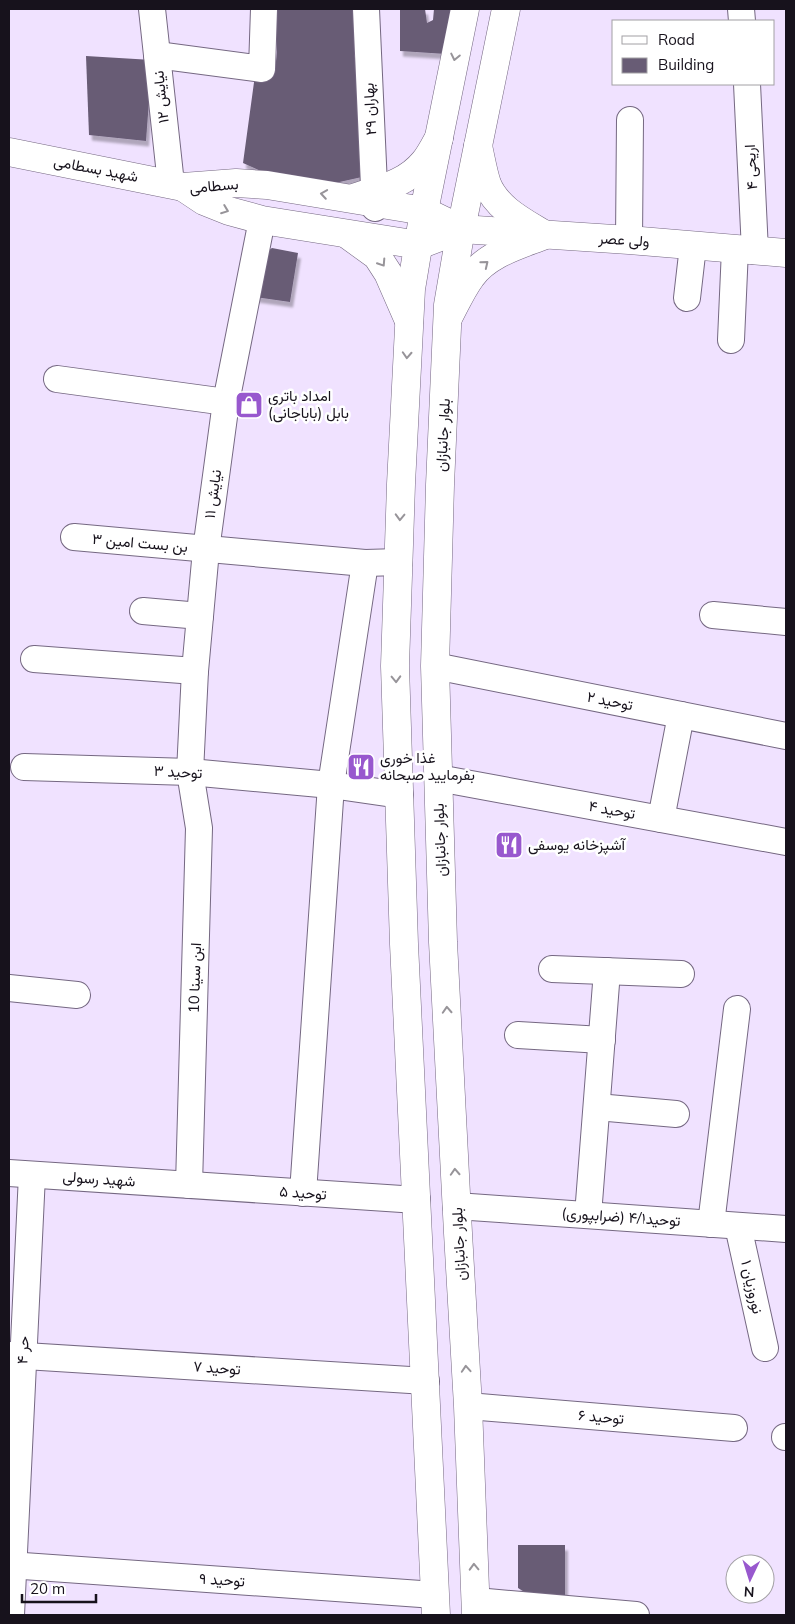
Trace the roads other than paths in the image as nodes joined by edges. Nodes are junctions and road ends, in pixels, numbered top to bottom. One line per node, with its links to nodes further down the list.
1 (152, 9): 6 (street, نیایش ۱۲)
2 (264, 9): 6 (street)
3 (366, 9): 13 (street, بهاران ۲۹)
4 (465, 9): 9 (main road, one-way to 9)
5 (506, 9): 10 (main road, بلوار جانبازان)
6 (157, 55): 12 (street, نیایش ۱۲)
7 (747, 85): 22 (street, اریحی ۴)
8 (630, 120): 19 (street)
9 (438, 138): 13 (main road); 14 (main road)
10 (478, 146): 16 (main road, بلوار جانبازان); 18 (main road)
11 (9, 152): 12 (main road, شهید بسطامی)
12 (177, 186): 13 (main road, بسطامی, one-way to 12); 15 (main road, بسطامی, one-way to 15)
13 (369, 200): 14 (main road, بسطامی)
14 (424, 211): 16 (main road, بسطامی); 20 (main road)
15 (262, 220): 17 (main road, بسطامی); 29 (street, نیایش ۱۱)
16 (461, 229): 18 (main road, ولی عصر); 20 (main road); 25 (main road, بلوار جانبازان)
17 (345, 233): 20 (main road, بسطامی); 26 (main road, one-way to 26)
18 (545, 235): 19 (main road, ولی عصر); 25 (main road, one-way to 18)
19 (629, 240): 21 (main road, ولی عصر)
20 (419, 245): 26 (main road)
21 (693, 246): 22 (main road, ولی عصر); 24 (street)
22 (745, 250): 23 (main road, ولی عصر); 27 (street, اریحی ۴)
23 (786, 253)
24 (687, 298)
25 (448, 318): 39 (main road, بلوار جانبازان)
26 (409, 321): 32 (main road, one-way to 32)
27 (731, 340)
28 (57, 379): 29 (street)
29 (226, 402): 31 (street, نیایش ۱۱)
30 (74, 537): 31 (street, بن بست امین ۳)
31 (206, 550): 33 (street, بن بست امین ۳); 36 (street, نیایش ۱۱)
32 (398, 562): 33 (street, بن بست امین ۳); 47 (main road, one-way to 47)
33 (364, 563): 46 (street)
34 (143, 611): 36 (street)
35 (713, 615): 37 (street)
36 (200, 616): 40 (street, نیایش ۱۱)
37 (786, 622)
38 (34, 659): 40 (street)
39 (434, 666): 41 (street, توحید ۲); 45 (main road, بلوار جانبازان)
40 (195, 671): 44 (street, نیایش ۱۱)
41 (681, 715): 42 (street, توحید ۲); 48 (street)
42 (786, 736)
43 (24, 767): 44 (street, توحید ۳)
44 (190, 772): 46 (street, توحید ۳); 61 (street, ابن سینا 10)
45 (438, 778): 48 (street, توحید ۴); 64 (main road, بلوار جانبازان, one-way to 45)
46 (331, 785): 47 (street, توحید ۳); 62 (street)
47 (400, 795): 63 (main road)
48 (661, 819): 49 (street, توحید ۴)
49 (786, 842)
50 (552, 969): 51 (street)
51 (607, 970): 52 (street); 57 (street)
52 (681, 974)
53 (9, 988): 54 (street)
54 (77, 995)
55 (737, 1009): 66 (street)
56 (518, 1035): 57 (street)
57 (602, 1040): 58 (street)
58 (596, 1107): 59 (street); 65 (street)
59 (676, 1114)
60 (20, 1174): 61 (street, شهید رسولی); 70 (street, حر ۴)
61 (189, 1185): 62 (street, توحید ۵)
62 (303, 1193): 63 (street, توحید ۵)
63 (417, 1200): 71 (main road)
64 (456, 1206): 65 (street, توحید۴/۱ (ضرابپوری)); 72 (main road, بلوار جانبازان, one-way to 64)
65 (588, 1215): 66 (street, توحید۴/۱ (ضرابپوری))
66 (711, 1224): 67 (street, توحید۴/۱ (ضرابپوری))
67 (738, 1226): 68 (street, توحید۴/۱ (ضرابپوری)); 69 (street, نوروزیان ۱)
68 (786, 1229)
69 (766, 1348)
70 (16, 1355): 71 (street, توحید ۷); 74 (street, حر ۴)
71 (426, 1381): 75 (main road)
72 (468, 1406): 73 (street, توحید ۶); 76 (main road, بلوار جانبازان, one-way to 72)
73 (734, 1428)
74 (11, 1565): 75 (street, توحید ۹); 77 (street, حر ۴)
75 (436, 1605)
76 (476, 1608): 78 (street)
77 (11, 1615)
78 (636, 1615)

